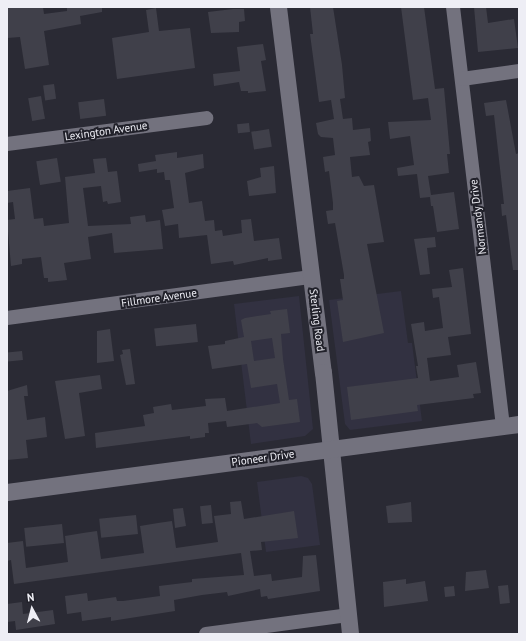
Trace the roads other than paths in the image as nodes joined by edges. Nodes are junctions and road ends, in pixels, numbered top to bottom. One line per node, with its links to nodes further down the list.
1 (278, 7): 7 (street, Sterling Road)
2 (453, 7): 4 (street, Normandy Drive)
3 (519, 71): 4 (street)
4 (462, 78): 9 (street, Normandy Drive)
5 (206, 118): 6 (street, Lexington Avenue)
6 (7, 144)
7 (311, 277): 8 (street, Fillmore Avenue); 10 (street, Sterling Road)
8 (7, 318)
9 (511, 425): 10 (street, Pioneer Drive)
10 (332, 449): 11 (street, Pioneer Drive); 12 (street, Sterling Road)
11 (7, 492)
12 (348, 615): 13 (street); 14 (street, Sterling Road)
13 (206, 634)
14 (350, 634)

